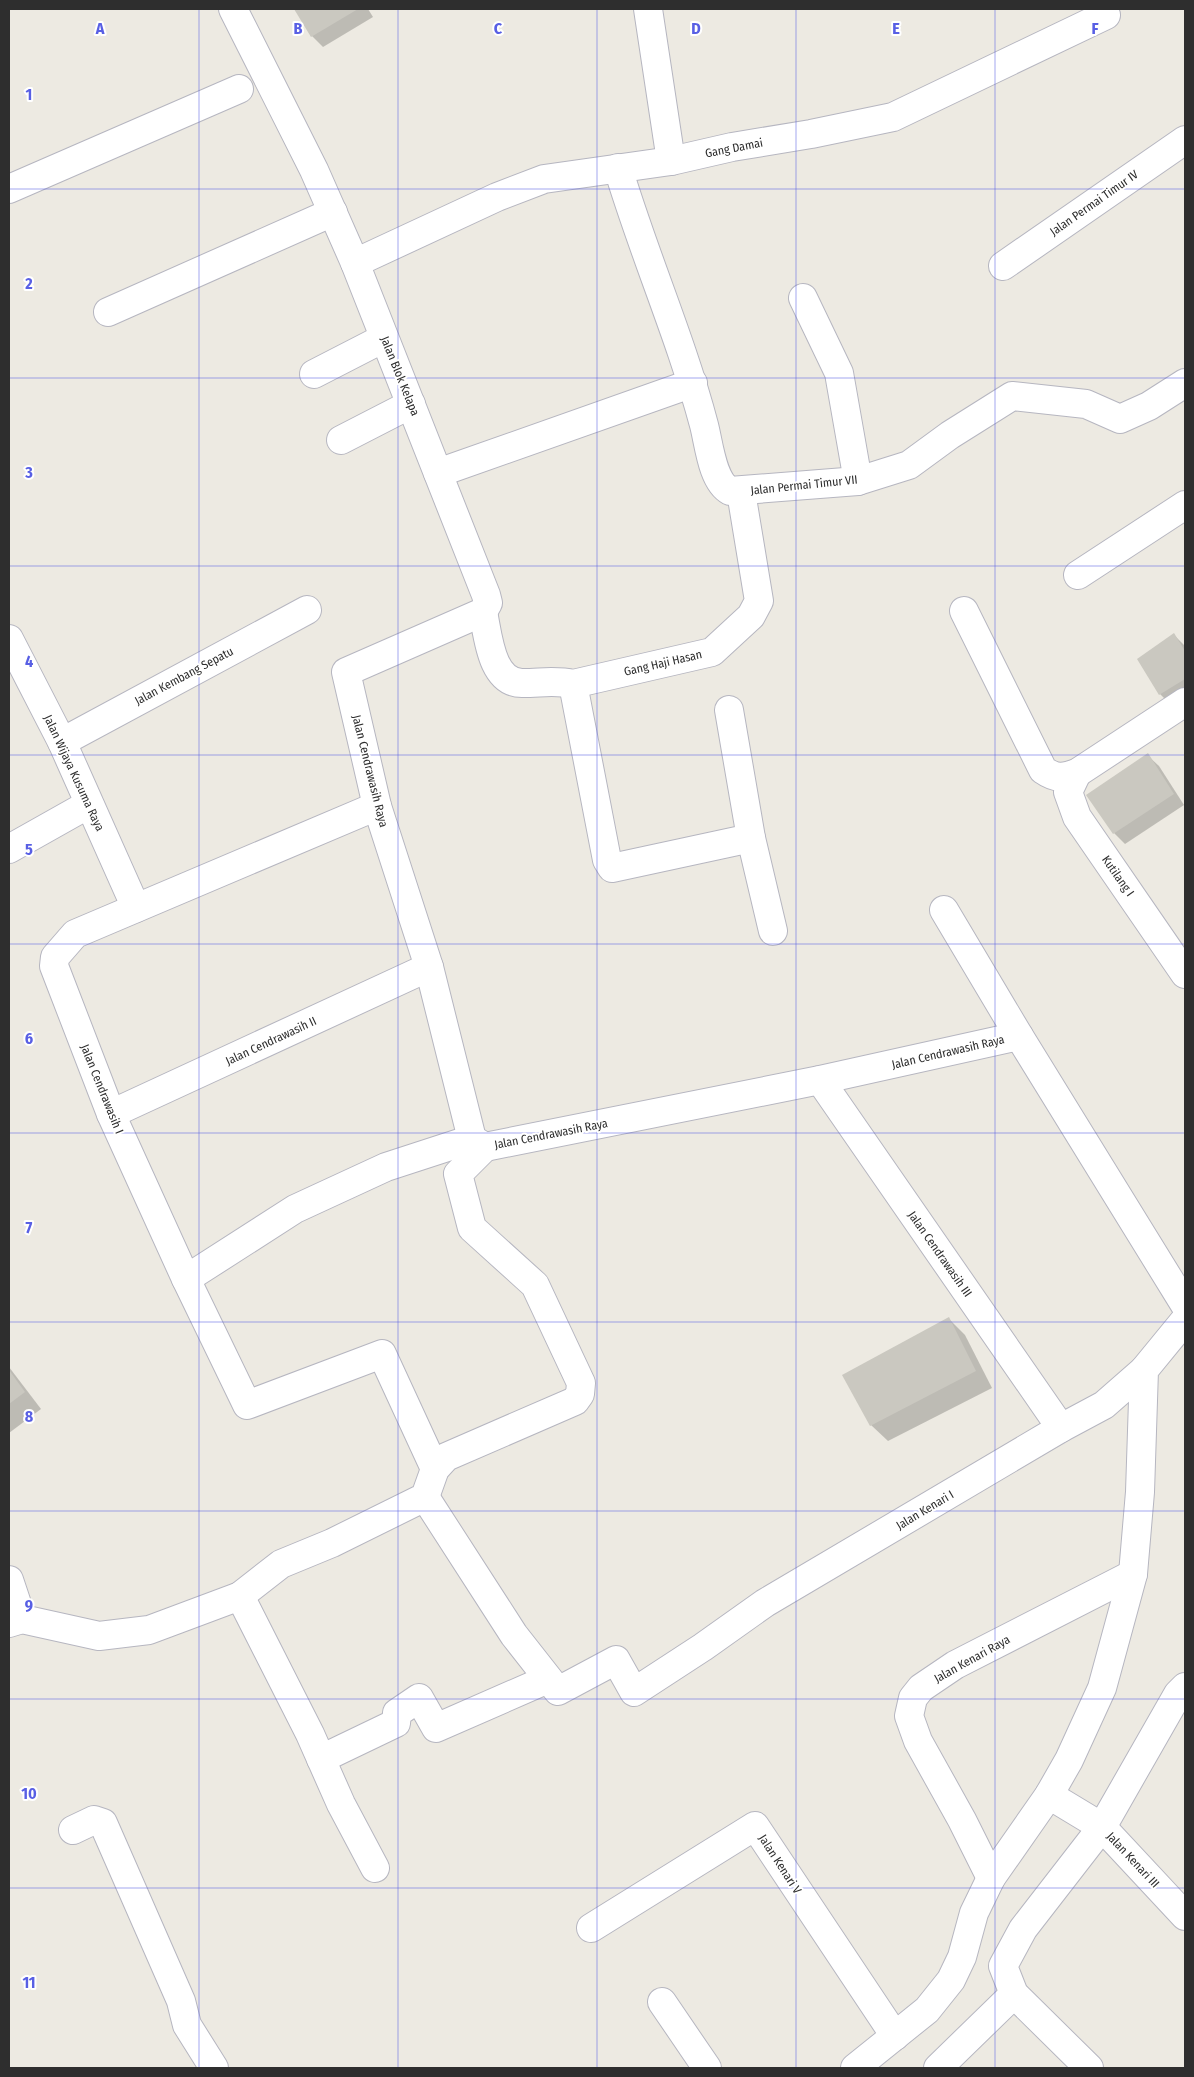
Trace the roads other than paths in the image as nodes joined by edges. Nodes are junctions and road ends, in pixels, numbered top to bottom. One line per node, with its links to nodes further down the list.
1 (233, 9): 9 (street, Jalan Blok Kelapa)
2 (648, 9): 6 (street)
3 (1106, 14): 6 (street, Gang Damai)
4 (239, 89): 8 (street)
5 (1185, 140): 11 (street, Jalan Permai Timur IV)
6 (671, 161): 7 (street, Gang Damai)
7 (618, 168): 10 (street, Gang Damai); 16 (street, Jalan Permai Timur VII)
8 (9, 189)
9 (333, 212): 10 (street, Jalan Blok Kelapa); 13 (street)
10 (355, 263): 14 (street, Jalan Blok Kelapa)
11 (1003, 266)
12 (803, 298): 21 (street)
13 (108, 312)
14 (384, 338): 15 (street); 18 (street, Jalan Blok Kelapa)
15 (314, 374)
16 (693, 383): 20 (street); 22 (street, Jalan Permai Timur VII)
17 (1185, 383): 21 (street, Jalan Permai Timur VII)
18 (411, 404): 19 (street); 20 (street, Jalan Blok Kelapa)
19 (341, 440)
20 (438, 473): 27 (street, Jalan Blok Kelapa)
21 (858, 481): 22 (street, Jalan Permai Timur VII)
22 (741, 492): 29 (street, Gang Haji Hasan)
23 (1185, 505): 24 (street)
24 (1078, 575)
25 (307, 610): 32 (street, Jalan Kembang Sepatu)
26 (964, 611): 33 (street)
27 (483, 612): 29 (street, Gang Haji Hasan); 35 (street, Jalan Cendrawasih Raya)
28 (9, 639): 32 (street, Jalan Wijaya Kusuma Raya)
29 (573, 684): 36 (street)
30 (1185, 702): 33 (street)
31 (729, 710): 36 (street)
32 (62, 742): 34 (street, Jalan Wijaya Kusuma Raya)
33 (1077, 773): 42 (street, Kutilang I)
34 (89, 804): 37 (street); 38 (street, Jalan Wijaya Kusuma Raya)
35 (377, 806): 38 (street, Jalan Cendrawasih I); 41 (street, Jalan Cendrawasih Raya)
36 (751, 838): 40 (street)
37 (9, 848)
38 (136, 908): 45 (street, Jalan Cendrawasih I)
39 (944, 910): 43 (street, Jalan Cendrawasih Raya)
40 (773, 931)
41 (429, 967): 45 (street, Jalan Cendrawasih II); 46 (street, Jalan Cendrawasih Raya)
42 (1185, 974)
43 (1019, 1036): 44 (street, Jalan Cendrawasih Raya); 48 (street, Jalan Cendrawasih Raya)
44 (820, 1080): 46 (street, Jalan Cendrawasih Raya); 51 (street, Jalan Cendrawasih III)
45 (112, 1114): 47 (street, Jalan Cendrawasih I)
46 (478, 1143): 47 (street); 52 (street)
47 (186, 1279): 52 (street, Jalan Cendrawasih I)
48 (1185, 1305)
49 (1185, 1320): 50 (street)
50 (1144, 1370): 51 (street, Jalan Kenari I); 54 (street)
51 (1061, 1428): 58 (street, Jalan Kenari I)
52 (435, 1469): 53 (street)
53 (425, 1497): 56 (street); 58 (street)
54 (1133, 1574): 61 (street); 65 (street, Jalan Kenari Raya)
55 (9, 1580): 57 (street)
56 (240, 1596): 57 (street); 60 (street)
57 (15, 1621)
58 (548, 1679): 60 (street)
59 (1185, 1687): 62 (street)
60 (321, 1759): 64 (street)
61 (1049, 1795): 62 (street, Jalan Kenari III); 65 (street)
62 (1102, 1827): 66 (street, Jalan Kenari III); 68 (street)
63 (73, 1830): 72 (street)
64 (375, 1868)
65 (991, 1878): 68 (street)
66 (1185, 1916)
67 (591, 1928): 71 (street, Jalan Kenari V)
68 (984, 1962): 69 (street); 71 (street)
69 (1014, 1994): 75 (street); 76 (street)
70 (662, 2002): 73 (street)
71 (895, 2036): 74 (street)
72 (214, 2068)
73 (707, 2068)
74 (855, 2068)
75 (938, 2068)
76 (1089, 2068)

